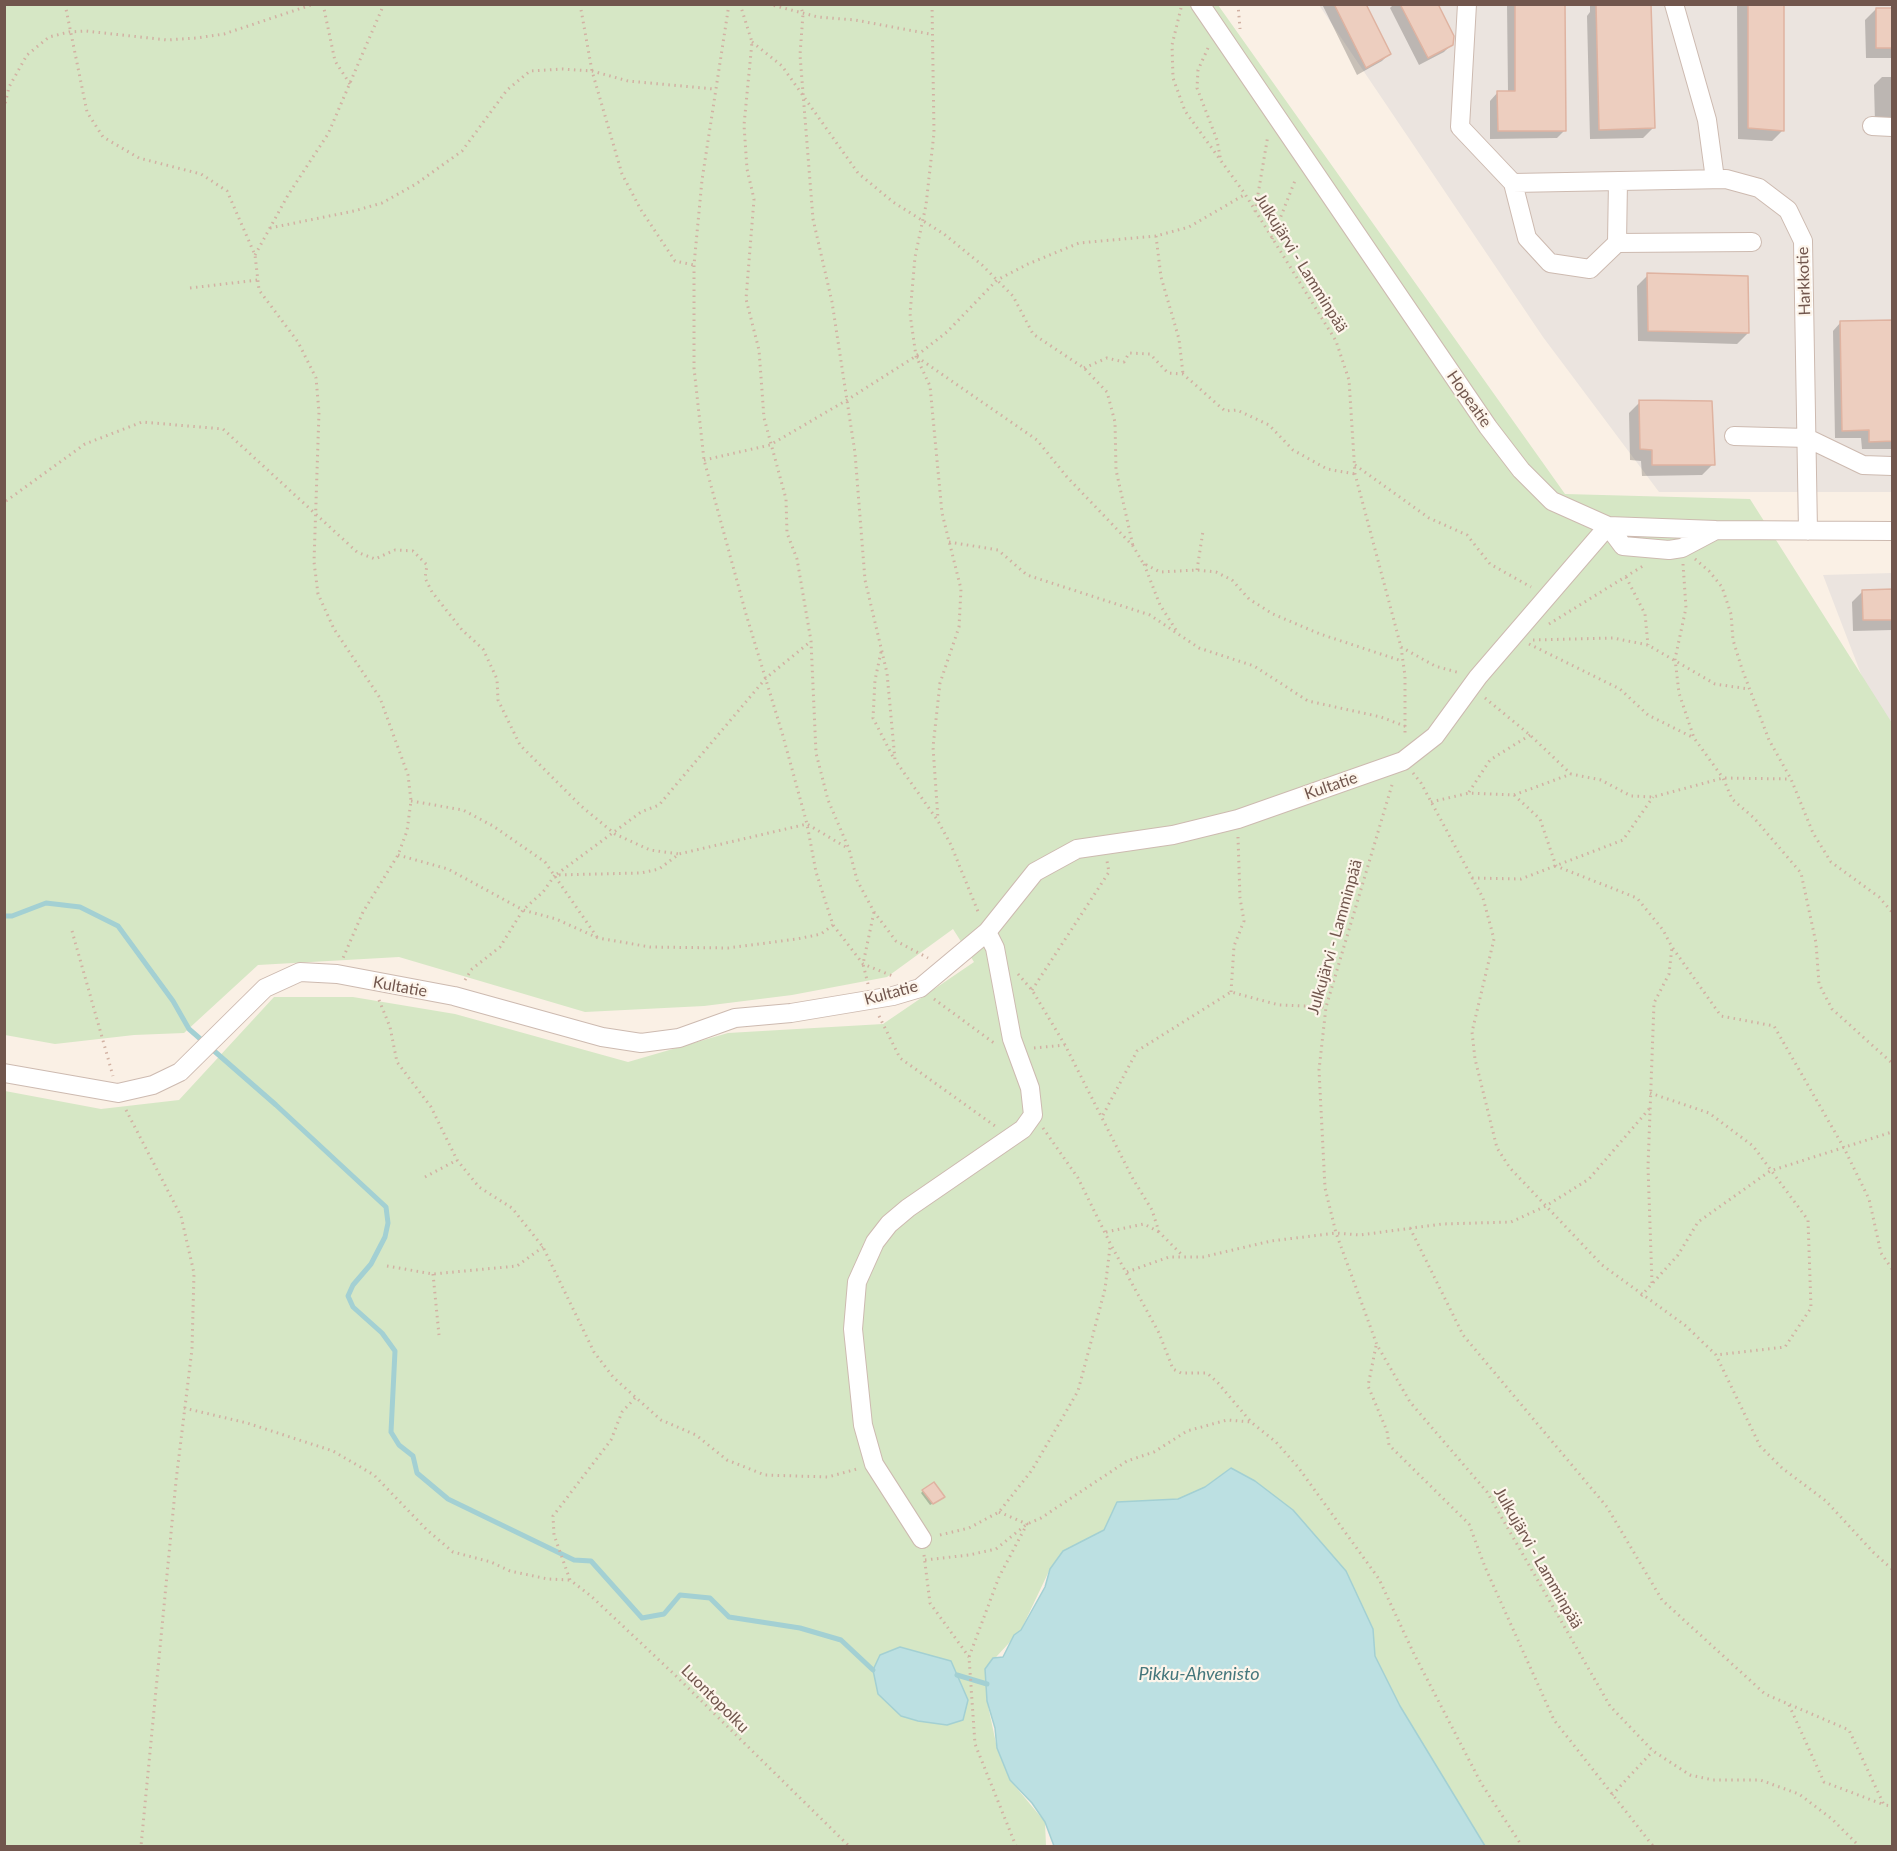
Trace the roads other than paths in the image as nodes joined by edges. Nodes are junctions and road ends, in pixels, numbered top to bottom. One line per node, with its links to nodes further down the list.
1 (1200, 4): 14 (street, Hopeatie)
2 (1467, 4): 8 (street)
3 (1674, 4): 6 (street)
4 (1872, 126): 5 (street)
5 (1893, 127)
6 (1715, 179): 7 (street, Harkkotie); 12 (street, Harkkotie)
7 (1618, 181): 8 (street, Harkkotie); 10 (street)
8 (1513, 183): 10 (street)
9 (1752, 242): 10 (street)
10 (1617, 243)
11 (1734, 436): 12 (street)
12 (1807, 438): 13 (street); 16 (street, Harkkotie)
13 (1893, 466)
14 (1608, 526): 15 (street, Hopeatie); 15 (street); 18 (street, Kultatie)
15 (1716, 530): 16 (street, Hopeatie)
16 (1808, 531): 17 (street, Hopeatie)
17 (1893, 531)
18 (987, 932): 19 (street, Kultatie); 20 (street)
19 (4, 1073)
20 (922, 1539)

